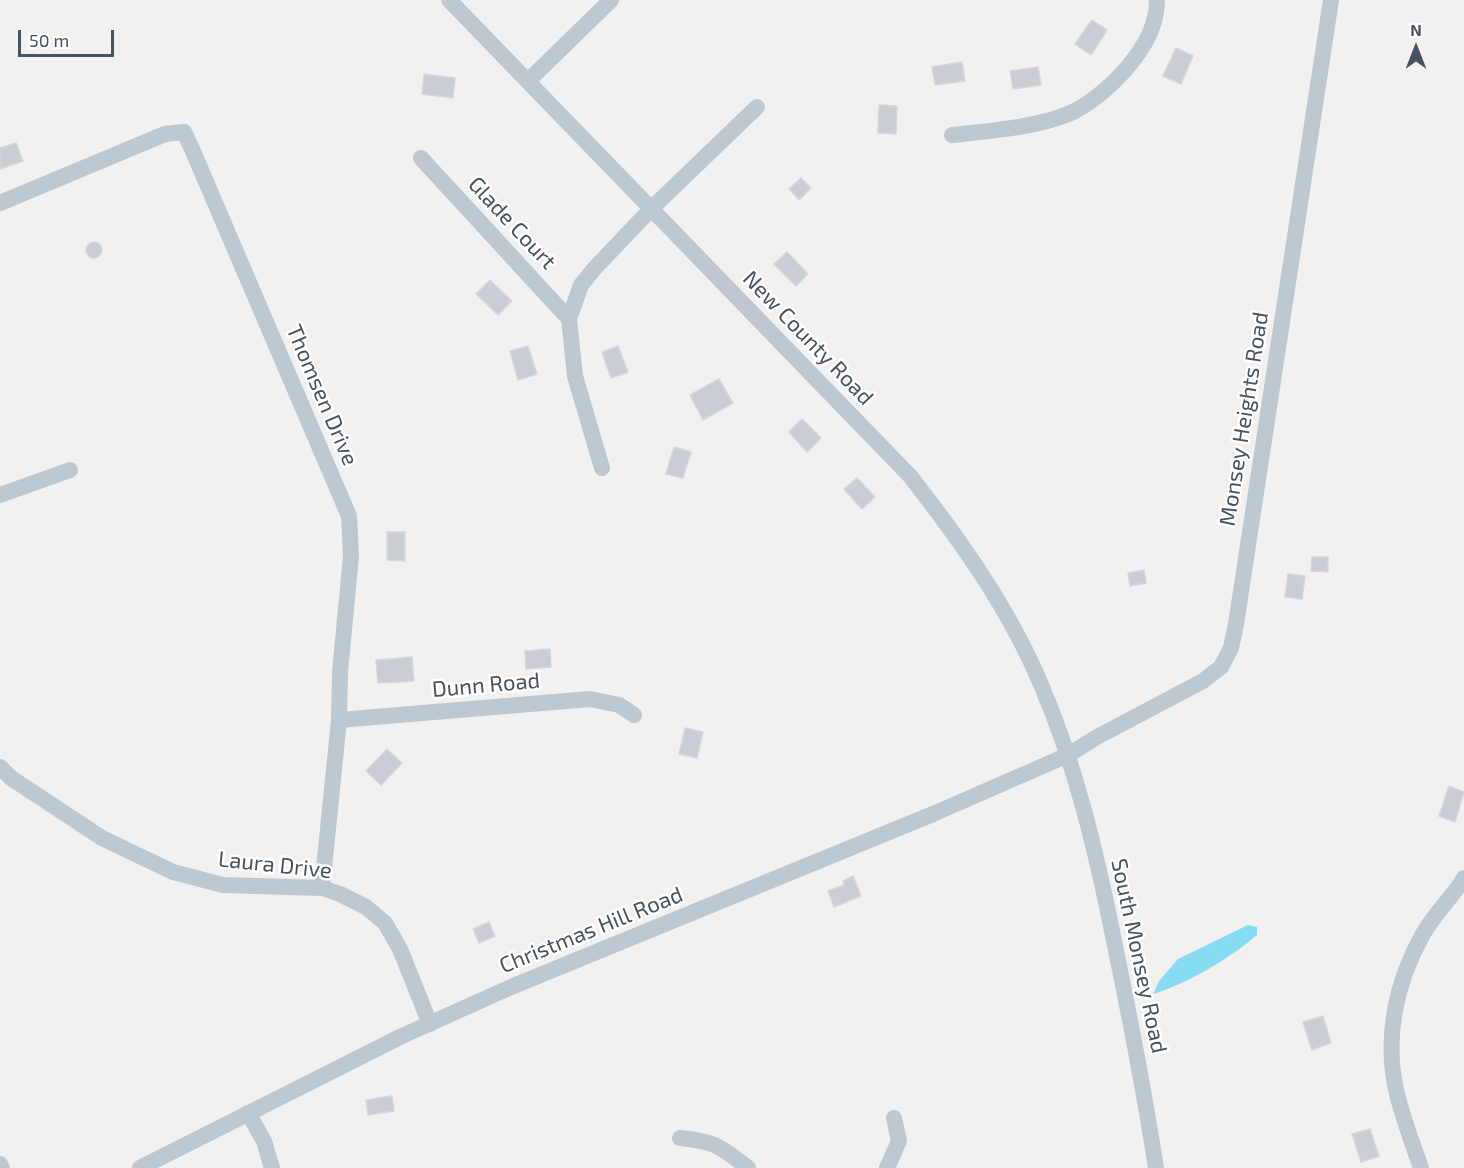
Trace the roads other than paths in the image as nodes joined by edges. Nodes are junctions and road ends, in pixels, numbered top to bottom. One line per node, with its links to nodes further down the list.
1 (449, 0): 5 (street, New County Road)
2 (611, 0): 5 (street)
3 (1157, 0): 7 (street)
4 (1331, 0): 17 (street, Monsey Heights Road)
5 (528, 81): 10 (street, New County Road)
6 (757, 107): 10 (street)
7 (952, 135)
8 (421, 158): 11 (street, Glade Court)
9 (0, 203): 16 (street, Thomsen Drive)
10 (652, 208): 11 (street); 17 (street, New County Road)
11 (569, 319): 12 (street)
12 (602, 468)
13 (70, 470): 14 (street)
14 (0, 495)
15 (634, 715): 16 (street, Dunn Road)
16 (339, 720): 20 (street, Thomsen Drive)
17 (1068, 755): 21 (street, Christmas Hill Road); 29 (street, South Monsey Road)
18 (0, 767): 20 (street, Laura Drive)
19 (1464, 878): 30 (street)
20 (322, 888): 21 (street, Laura Drive)
21 (430, 1024): 22 (street, Christmas Hill Road)
22 (248, 1113): 25 (street, Christmas Hill Road); 26 (street)
23 (894, 1118): 28 (street)
24 (680, 1138): 27 (street)
25 (140, 1168)
26 (272, 1168)
27 (748, 1168)
28 (887, 1168)
29 (1156, 1168)
30 (1420, 1168)

